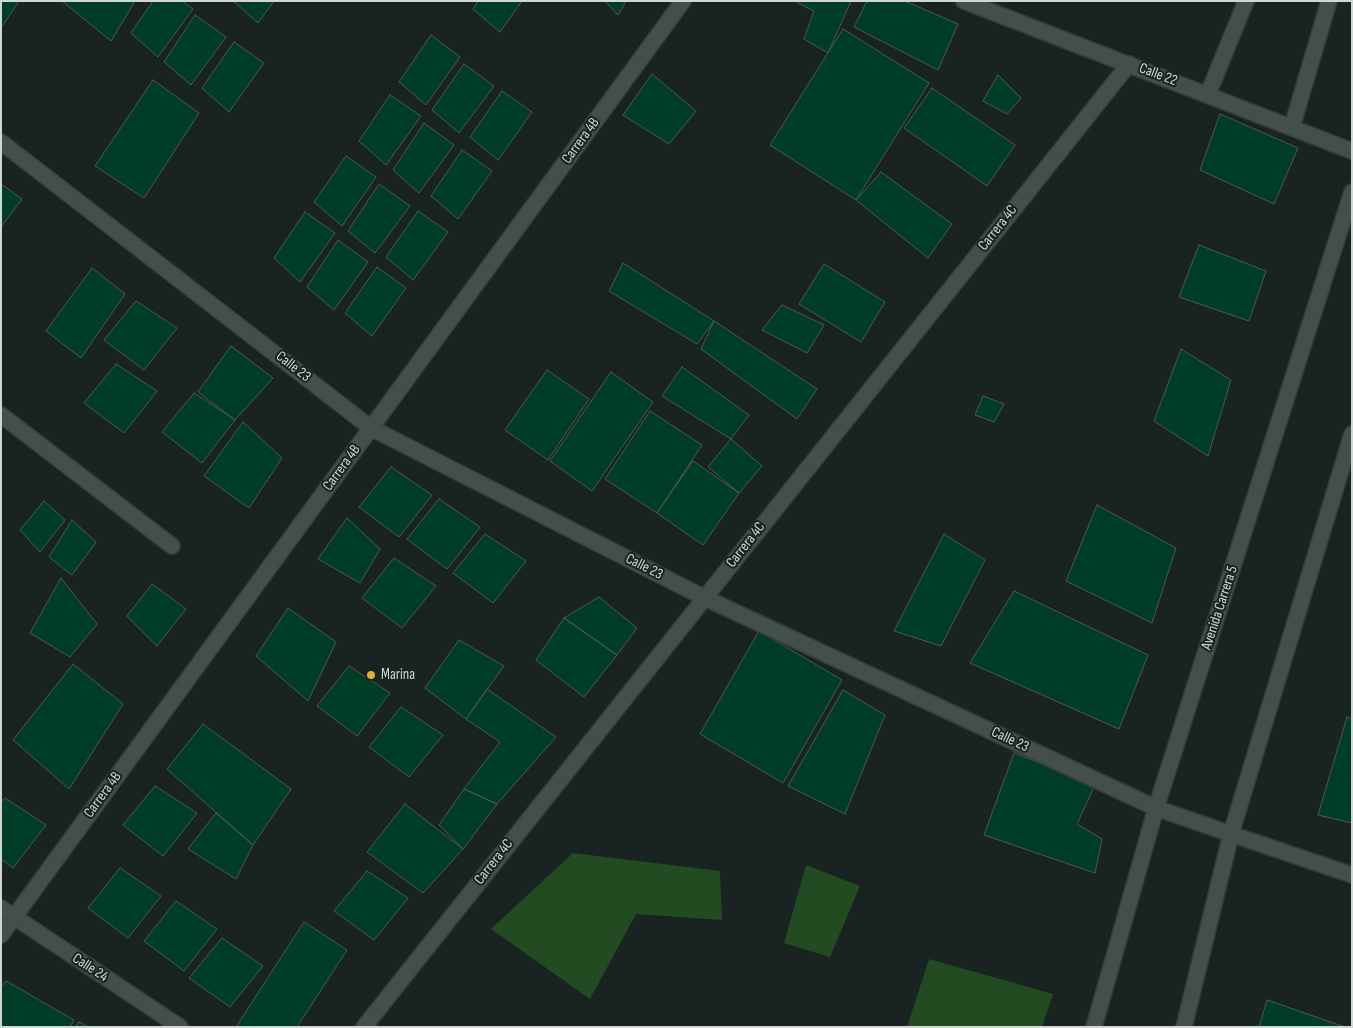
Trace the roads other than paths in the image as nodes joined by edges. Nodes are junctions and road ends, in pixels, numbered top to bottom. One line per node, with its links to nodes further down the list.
1 (683, 1): 12 (street, Carrera 4B)
2 (964, 1): 5 (street, Calle 22)
3 (1246, 1): 6 (street)
4 (1329, 1): 7 (street)
5 (1129, 64): 6 (street, Calle 22); 15 (street, Carrera 4C)
6 (1208, 94): 7 (street, Calle 22)
7 (1292, 127): 9 (street, Calle 22)
8 (1, 142): 12 (street, Calle 23)
9 (1352, 151)
10 (1352, 192): 16 (street, Avenida Carrera 5)
11 (1, 415): 14 (street)
12 (371, 428): 15 (street, Calle 23); 20 (street, Carrera 4B)
13 (1352, 434): 17 (street)
14 (172, 546)
15 (705, 598): 16 (street, Calle 23); 23 (street, Carrera 4C)
16 (1156, 808): 17 (street, Calle 23); 24 (street, Avenida Carrera 5)
17 (1231, 834): 18 (street, Calle 23); 25 (street)
18 (1352, 875)
19 (1, 908): 20 (street, Calle 24)
20 (14, 917): 21 (street, Carrera 4B); 22 (street, Calle 24)
21 (1, 935)
22 (180, 1027)
23 (364, 1027)
24 (1094, 1027)
25 (1184, 1027)

